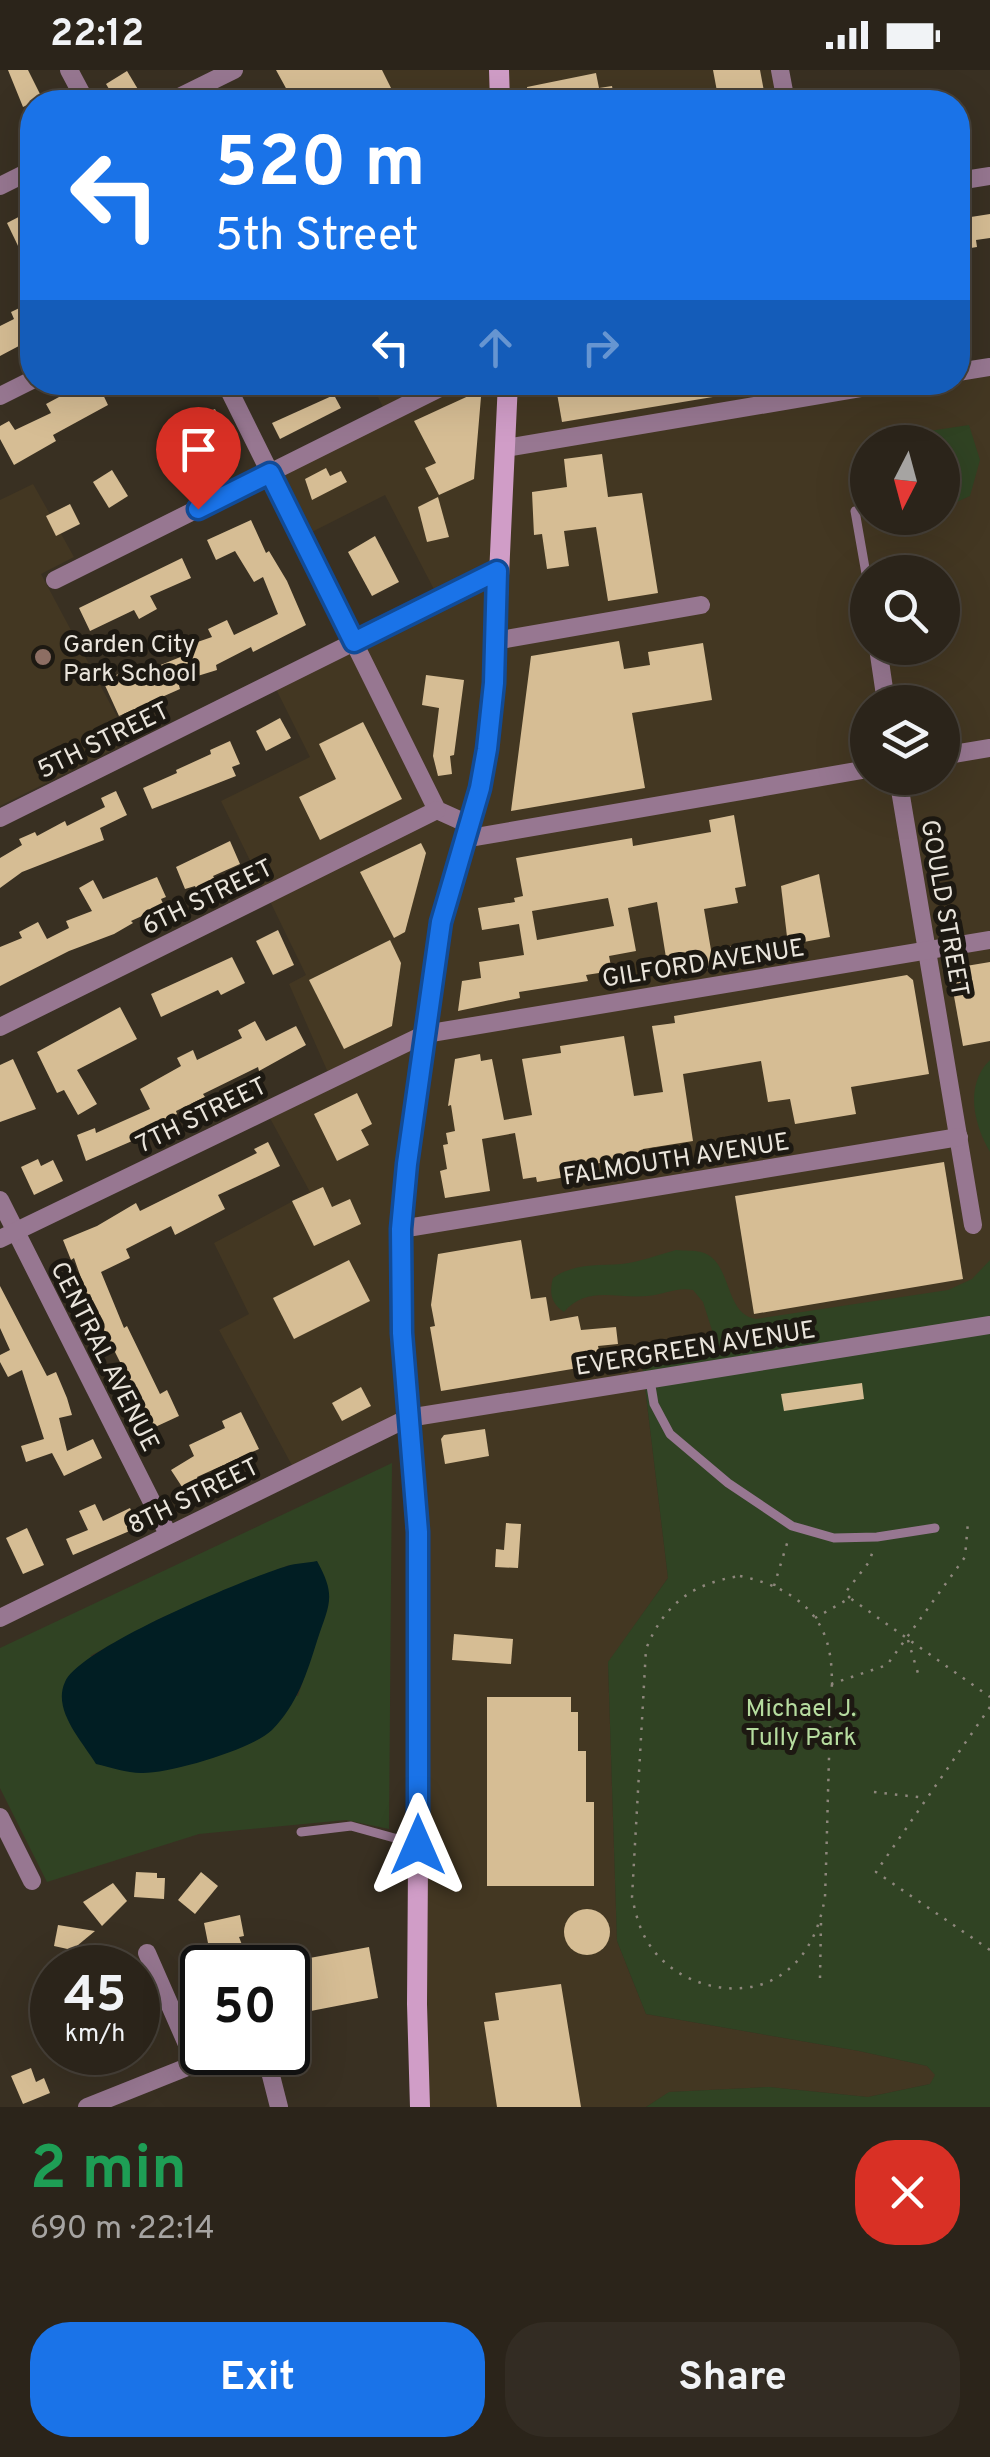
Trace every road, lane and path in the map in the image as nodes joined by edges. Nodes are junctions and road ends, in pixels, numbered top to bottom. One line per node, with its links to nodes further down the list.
1 (234, 70): 2 (street)
2 (193, 90)
3 (231, 395): 8 (street)
4 (426, 395): 8 (street)
5 (508, 395): 7 (main road)
6 (796, 395): 7 (street)
7 (506, 448): 9 (main road)
8 (270, 473): 10 (street); 13 (street)
9 (497, 571): 12 (main road); 13 (street, 5TH STREET)
10 (55, 580)
11 (701, 605): 12 (street)
12 (495, 641): 20 (main road)
13 (354, 642): 18 (street); 19 (street, 5TH STREET)
14 (990, 748): 15 (street)
15 (960, 753)
16 (850, 773): 20 (street)
17 (901, 795): 22 (street, GOULD STREET)
18 (437, 810): 20 (street); 23 (street, 6TH STREET)
19 (0, 818)
20 (466, 832): 24 (main road)
21 (990, 940): 22 (street, GILFORD AVENUE)
22 (928, 950): 24 (street, GILFORD AVENUE); 25 (street, GOULD STREET)
23 (0, 1027)
24 (425, 1034): 28 (main road); 29 (street, 7TH STREET)
25 (959, 1137): 27 (street, GOULD STREET); 28 (street, FALMOUTH AVENUE)
26 (0, 1200): 29 (street, CENTRAL AVENUE)
27 (973, 1225)
28 (401, 1229): 32 (main road)
29 (8, 1235): 36 (street, CENTRAL AVENUE)
30 (990, 1325): 31 (street, EVERGREEN AVENUE)
31 (650, 1380): 32 (street, EVERGREEN AVENUE); 34 (lane)
32 (408, 1418): 36 (street, 8TH STREET); 51 (main road)
33 (968, 1522): 42 (path)
34 (792, 1526): 37 (lane); 38 (path)
35 (936, 1528): 37 (lane)
36 (168, 1534): 40 (street, 8TH STREET)
37 (877, 1538): 39 (path)
38 (774, 1586): 41 (path); 53 (path)
39 (850, 1598): 41 (path); 42 (path)
40 (0, 1618)
41 (816, 1618): 44 (path)
42 (908, 1639): 43 (path); 44 (path); 45 (path)
43 (920, 1680)
44 (831, 1684): 53 (path)
45 (990, 1697)
46 (990, 1706): 48 (path)
47 (874, 1792): 48 (path)
48 (927, 1798): 54 (path)
49 (0, 1817): 52 (street)
50 (301, 1832): 51 (lane)
51 (418, 1845): 62 (main road)
52 (32, 1880)
53 (822, 1920): 55 (path)
54 (990, 1950)
55 (820, 1978)
56 (160, 1983): 57 (street)
57 (180, 2028)
58 (180, 2071): 60 (street)
59 (271, 2075): 61 (street)
60 (91, 2106)
61 (279, 2107)
62 (420, 2107)

